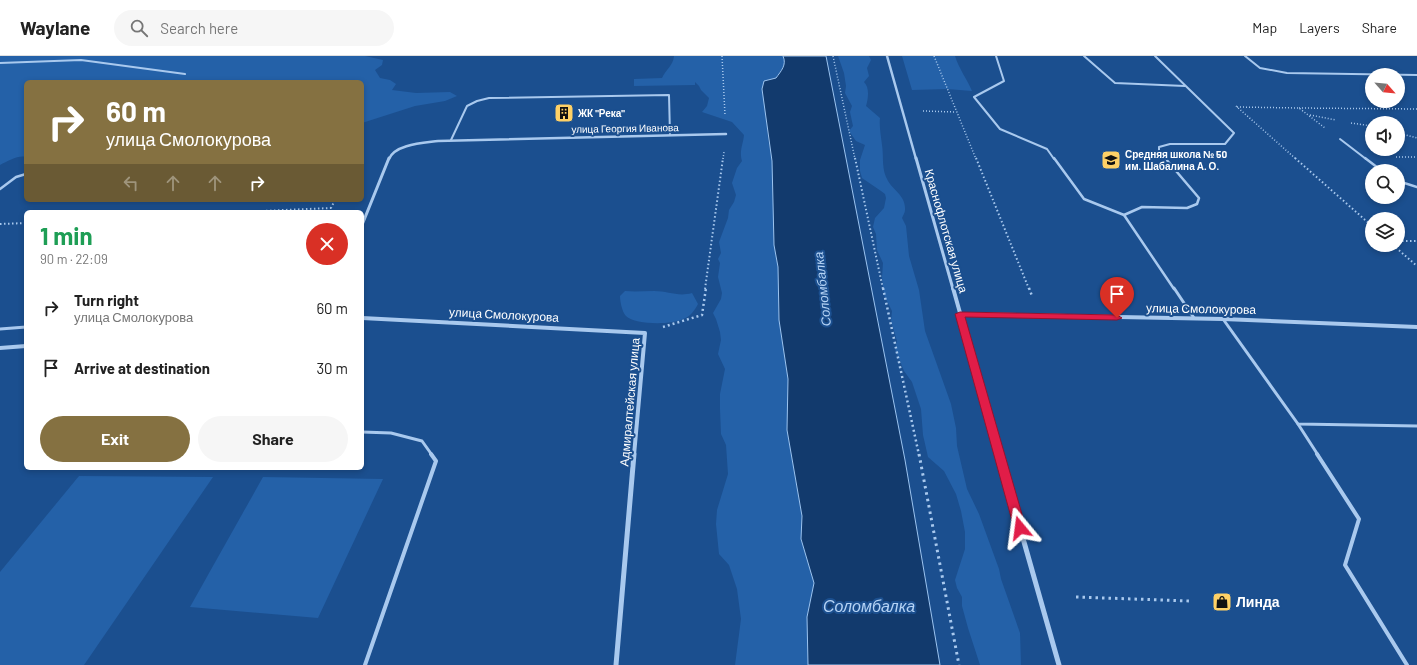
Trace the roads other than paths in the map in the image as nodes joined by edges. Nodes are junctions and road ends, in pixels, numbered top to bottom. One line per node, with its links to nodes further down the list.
1 (887, 56): 21 (street, Краснофлотская улица)
2 (996, 56): 19 (lane)
3 (1084, 56): 9 (lane)
4 (1155, 56): 9 (lane)
5 (1245, 56): 8 (lane)
6 (0, 63): 7 (lane)
7 (185, 74)
8 (1417, 75)
9 (1185, 86): 19 (lane)
10 (726, 134): 11 (street, улица Георгия Иванова)
11 (670, 135): 13 (street, улица Георгия Иванова); 13 (lane)
12 (1340, 139): 14 (lane)
13 (451, 140): 20 (street, улица Георгия Иванова)
14 (1373, 164)
15 (24, 175): 18 (lane)
16 (1405, 183): 17 (lane)
17 (1417, 187)
18 (0, 189)
19 (1124, 215): 23 (lane)
20 (364, 220)
21 (960, 314): 23 (street, улица Смолокурова); 36 (street, Краснофлотская улица)
22 (364, 318): 28 (street, улица Смолокурова)
23 (1194, 318): 24 (street, улица Смолокурова)
24 (1223, 319): 26 (street, улица Смолокурова); 31 (lane)
25 (24, 327): 27 (lane)
26 (1417, 327)
27 (0, 330)
28 (645, 333): 35 (street, Адмиралтейская улица)
29 (24, 346): 30 (street)
30 (0, 348)
31 (1298, 424): 32 (lane); 37 (lane)
32 (1417, 426)
33 (364, 432): 34 (lane)
34 (365, 665)
35 (616, 665)
36 (1058, 665)
37 (1408, 665)

